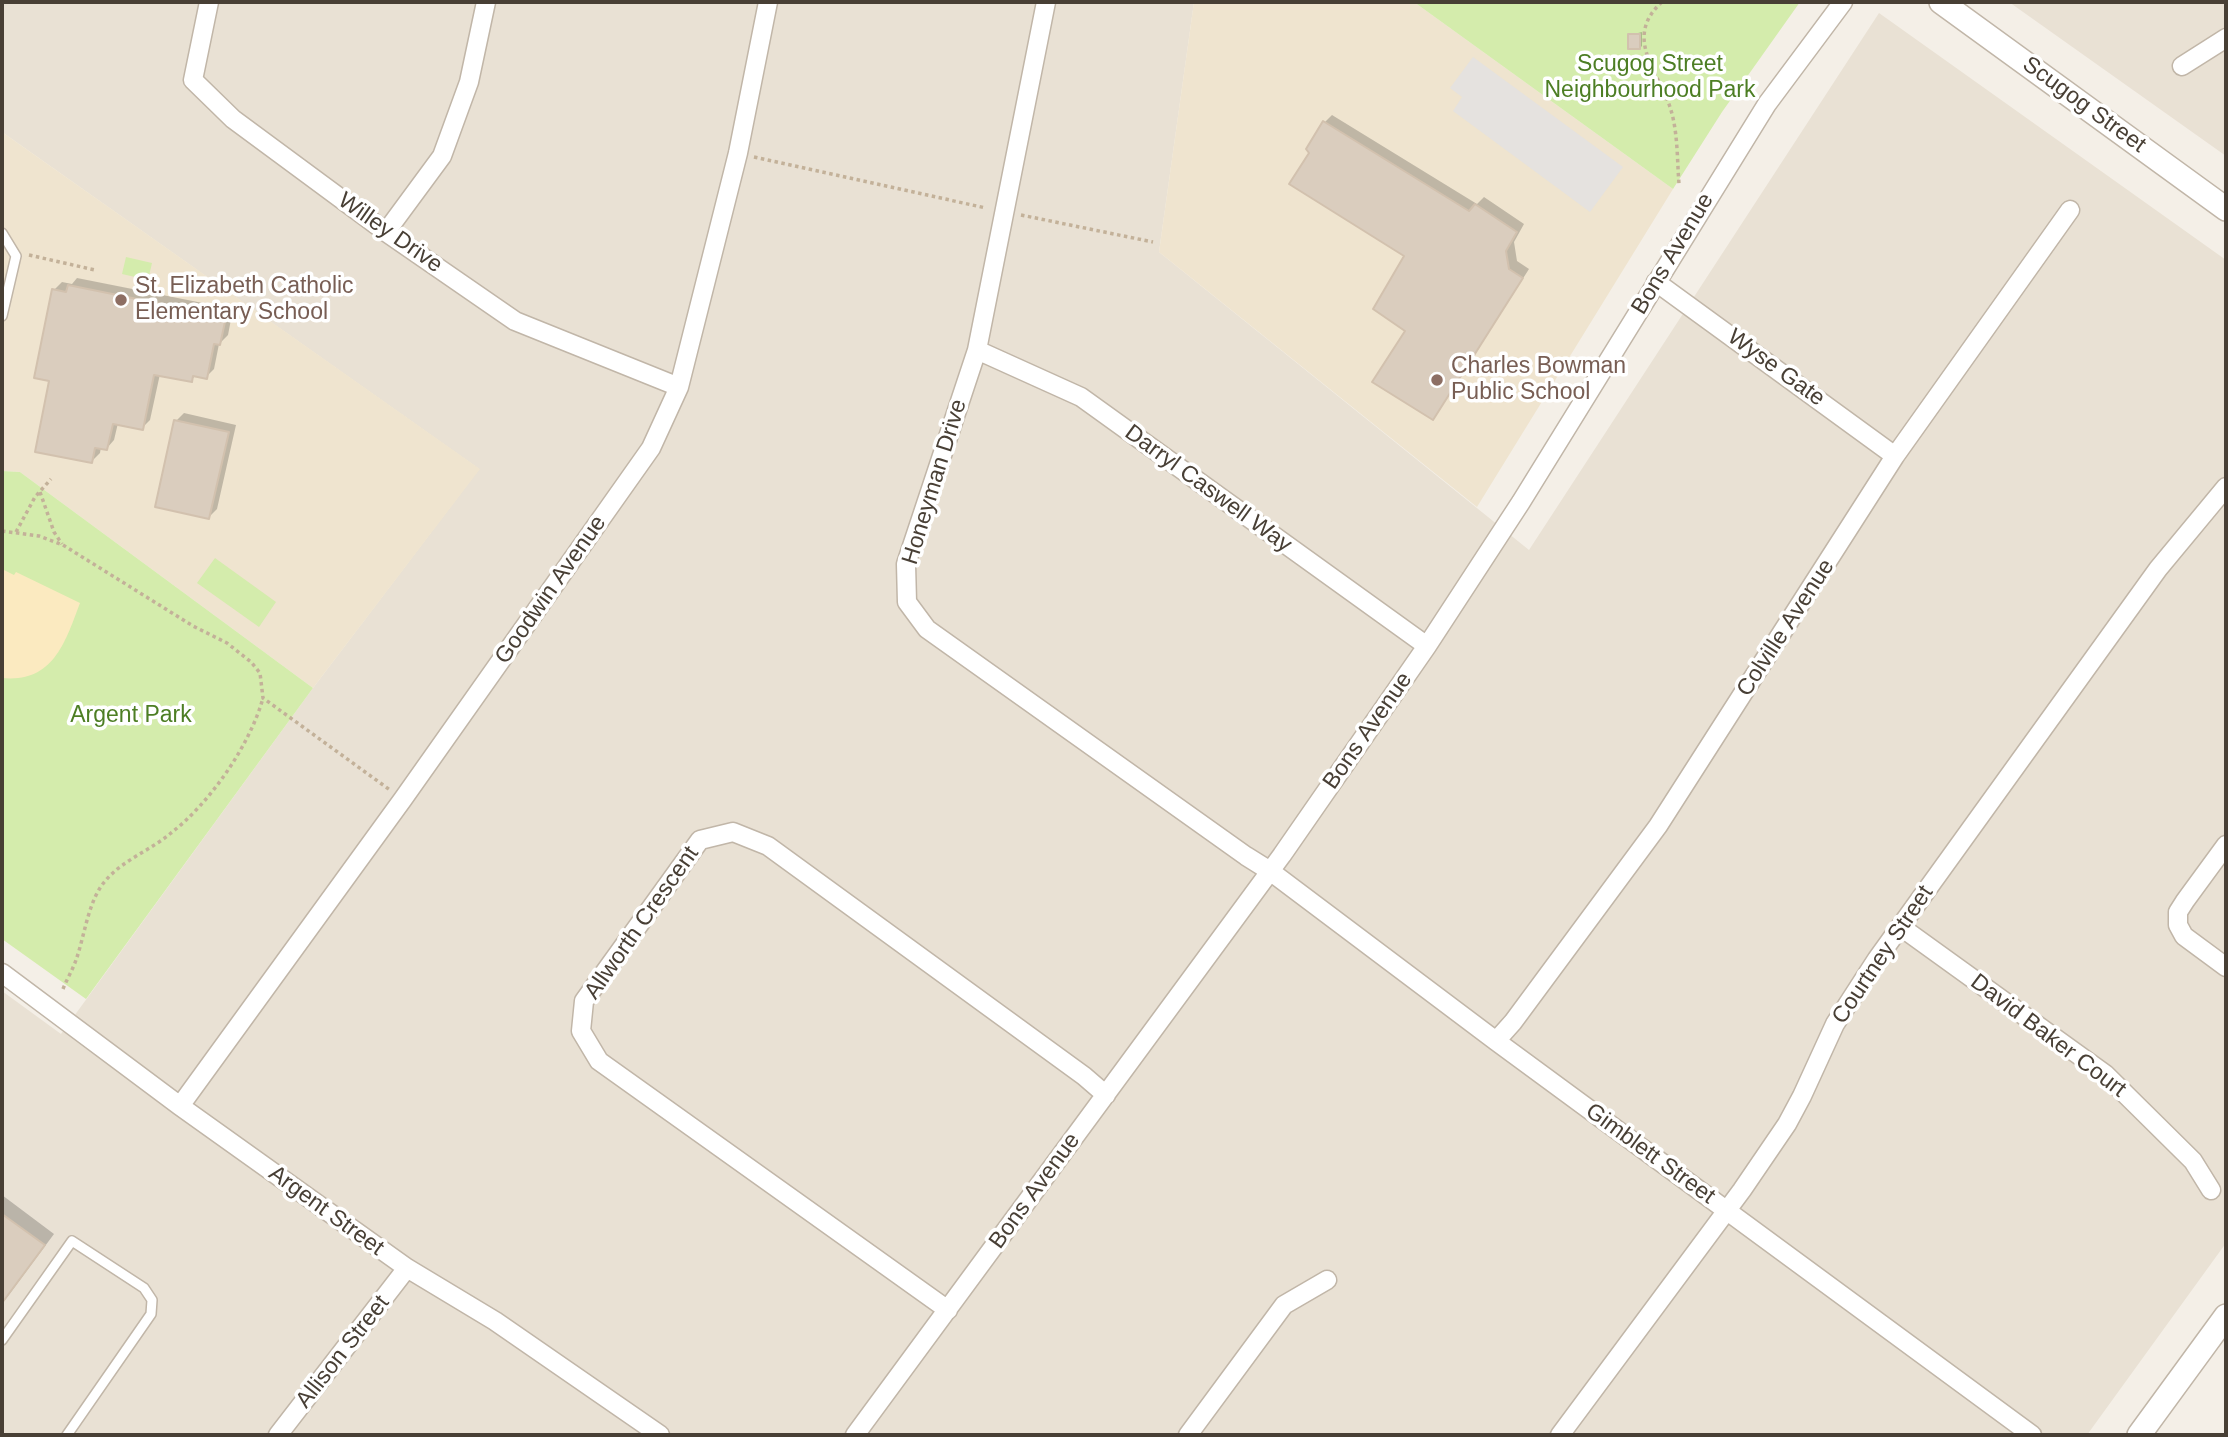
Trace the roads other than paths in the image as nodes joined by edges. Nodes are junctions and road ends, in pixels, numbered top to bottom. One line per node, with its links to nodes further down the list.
1 (209, 2): 11 (street, Willey Drive)
2 (486, 2): 11 (street)
3 (768, 2): 16 (street, Goodwin Avenue)
4 (1046, 2): 15 (street, Honeyman Drive)
5 (1843, 2): 13 (street, Bons Avenue)
6 (1941, 2): 9 (street, Scugog Street)
7 (2226, 37): 8 (street)
8 (2182, 66)
9 (2226, 209)
10 (2070, 210): 17 (street, Colville Avenue)
11 (386, 232): 16 (street, Willey Drive)
12 (2, 233): 14 (lane)
13 (1656, 282): 17 (street, Wyse Gate); 19 (street, Bons Avenue)
14 (2, 316)
15 (977, 350): 19 (street, Darryl Caswell Way); 21 (street, Honeyman Drive)
16 (679, 387): 27 (street, Goodwin Avenue)
17 (1895, 456): 25 (street, Colville Avenue)
18 (2226, 487): 22 (street, Courtney Street)
19 (1427, 646): 21 (street, Bons Avenue)
20 (2226, 845): 23 (street)
21 (1270, 871): 25 (street, Gimblett Street); 26 (street, Bons Avenue)
22 (1901, 927): 28 (street, David Baker Court); 29 (street, Courtney Street)
23 (2226, 967)
24 (2, 972): 27 (street, Argent Street)
25 (1496, 1041): 29 (street, Gimblett Street)
26 (1106, 1095): 32 (street, Bons Avenue); 32 (street, Allworth Crescent)
27 (180, 1106): 30 (street, Argent Street)
28 (2211, 1189)
29 (1727, 1210): 35 (street, Courtney Street); 41 (street, Gimblett Street)
30 (407, 1268): 37 (street, Allison Street); 38 (street, Argent Street)
31 (1327, 1280): 40 (street)
32 (948, 1310): 39 (street, Bons Avenue)
33 (2226, 1315): 42 (street)
34 (2, 1340): 36 (lane)
35 (1568, 1433)
36 (66, 1435)
37 (278, 1435)
38 (660, 1435)
39 (855, 1435)
40 (1188, 1435)
41 (2032, 1435)
42 (2138, 1435)

